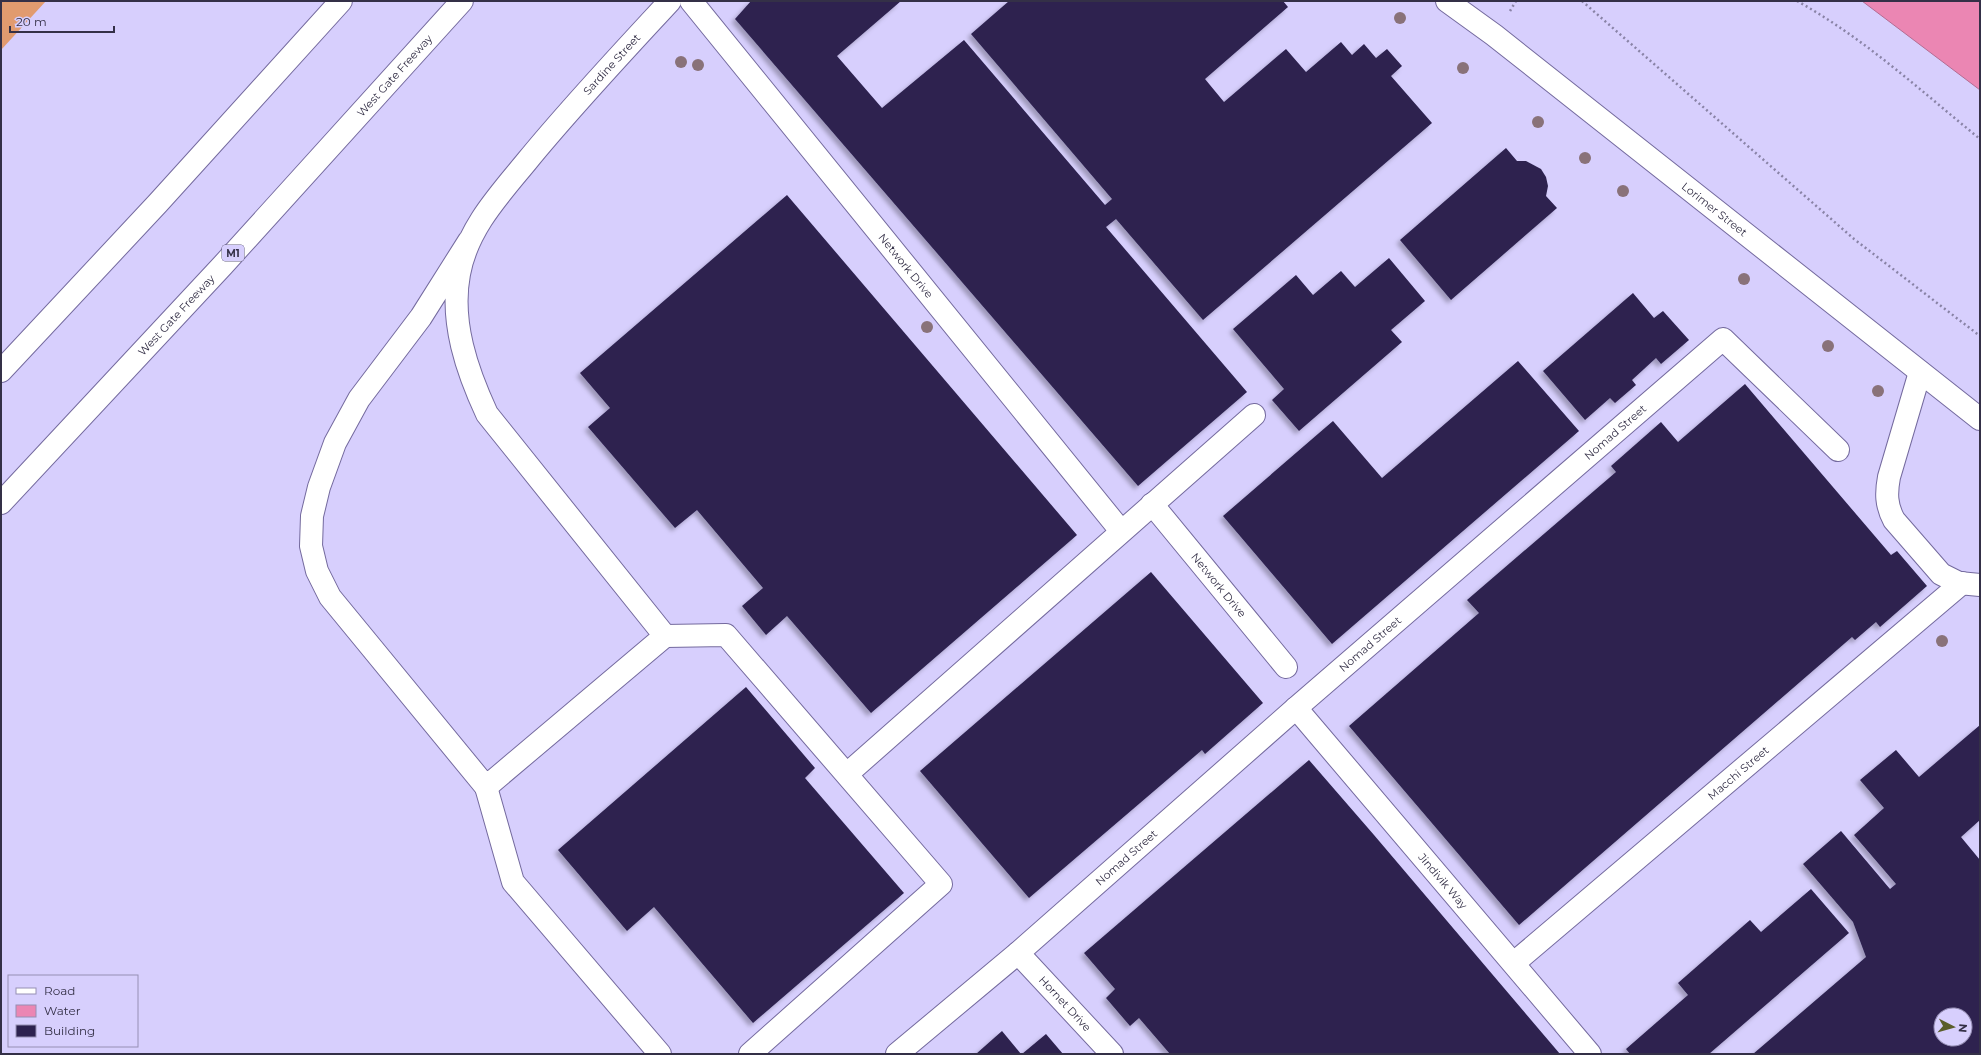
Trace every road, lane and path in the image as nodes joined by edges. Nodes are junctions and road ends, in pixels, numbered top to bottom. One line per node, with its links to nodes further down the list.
1 (341, 1): 11 (main road)
2 (462, 1): 16 (main road, West Gate Freeway / M1)
3 (670, 1): 9 (main road, Sardine Street)
4 (691, 1): 18 (main road, Network Drive)
5 (1447, 1): 12 (main road, Lorimer Street)
6 (1582, 1): 10 (path)
7 (1797, 1): 8 (path)
8 (1980, 139)
9 (469, 241): 20 (main road); 24 (main road)
10 (1980, 336)
11 (1, 371)
12 (1920, 372): 14 (main road, Lorimer Street); 19 (main road, Macchi Street)
13 (1254, 415): 17 (main road)
14 (1980, 419)
15 (1838, 450): 22 (main road, Nomad Street)
16 (1, 503)
17 (1152, 504): 18 (main road); 21 (main road, Network Drive)
18 (1121, 531): 23 (main road)
19 (1974, 586): 26 (main road, Macchi Street)
20 (665, 636): 23 (main road); 24 (main road)
21 (1286, 667)
22 (1296, 708): 25 (main road, Nomad Street); 26 (main road, Jindivik Way)
23 (847, 774): 28 (main road)
24 (486, 787): 27 (main road)
25 (1018, 953): 29 (main road, Nomad Street); 30 (main road, Hornet Drive)
26 (1514, 963): 31 (main road, Jindivik Way)
27 (660, 1054)
28 (750, 1054)
29 (897, 1054)
30 (1112, 1054)
31 (1590, 1054)

